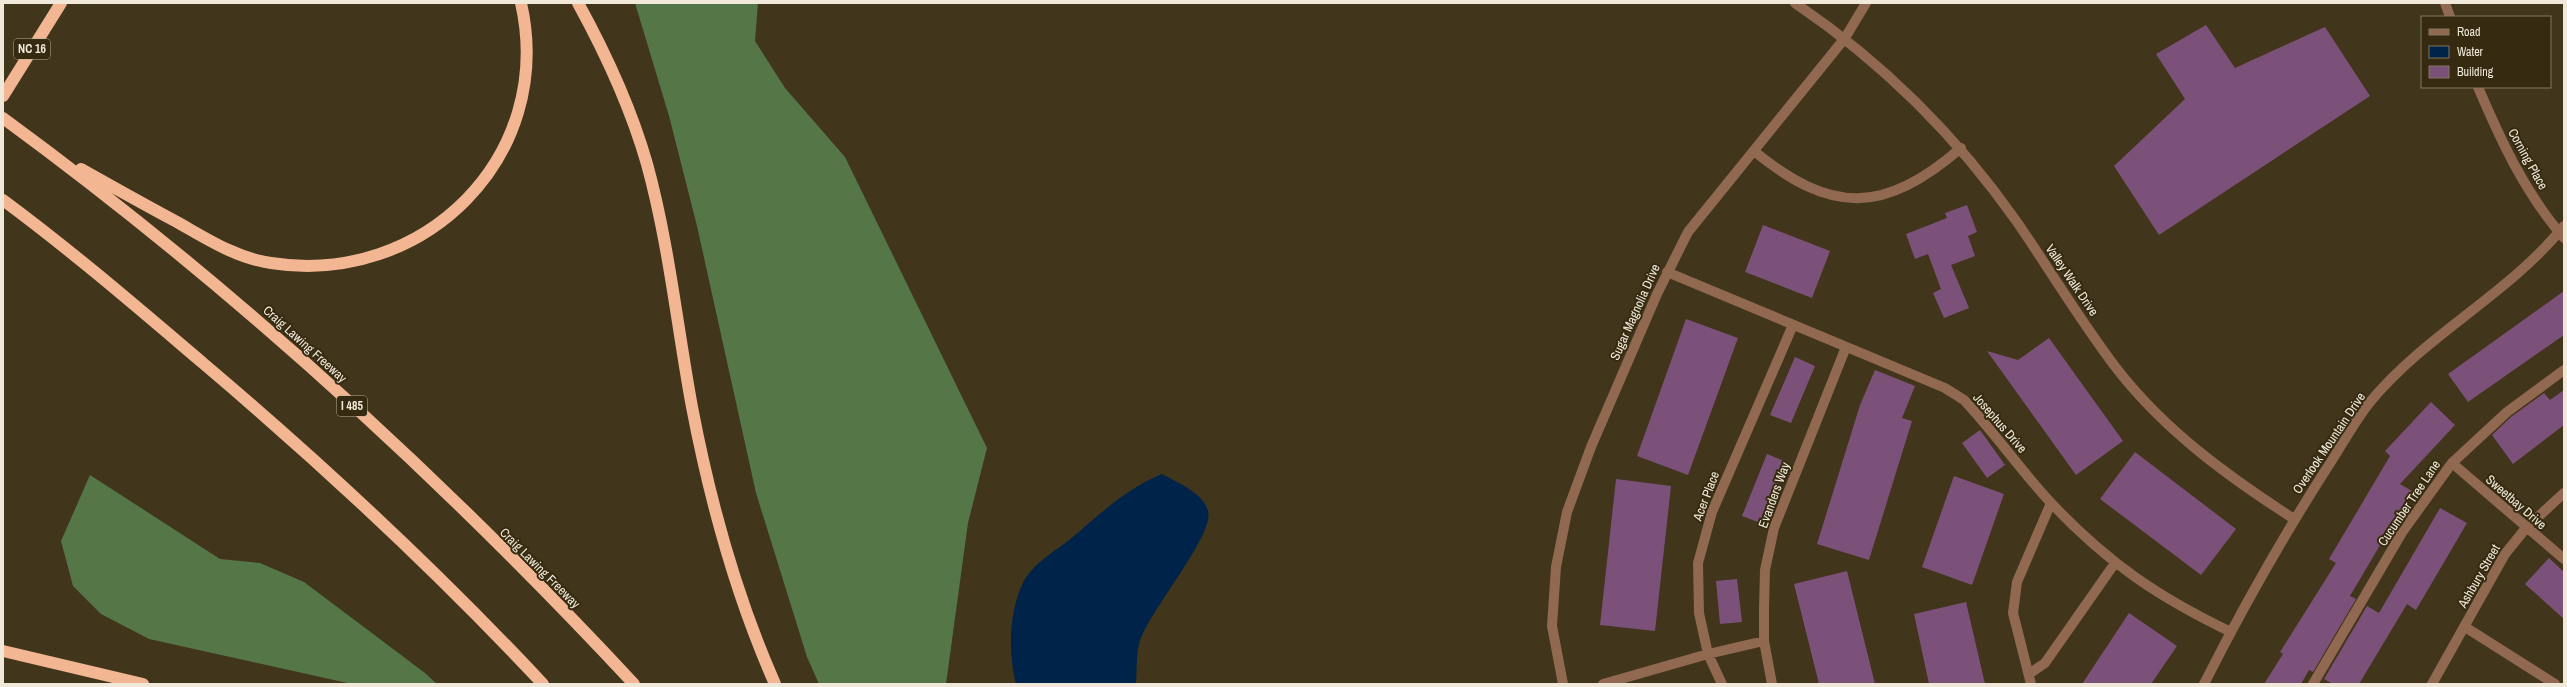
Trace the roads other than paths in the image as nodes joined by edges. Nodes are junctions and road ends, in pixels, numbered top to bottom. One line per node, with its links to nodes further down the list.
1 (61, 3): 10 (highway, NC 16)
2 (521, 3): 13 (highway)
3 (578, 3): 37 (highway)
4 (1795, 3): 8 (street, Valley Walk Drive)
5 (1866, 3): 8 (street, Sugar Magnolia Drive)
6 (2445, 3): 7 (street)
7 (2450, 16)
8 (1845, 38): 12 (street, Valley Walk Drive); 14 (street, Sugar Magnolia Drive)
9 (2478, 88): 16 (street, Corning Place)
10 (3, 96)
11 (3, 118): 13 (highway, Craig Lawing Freeway / I 485)
12 (1960, 148): 14 (street); 24 (street, Valley Walk Drive)
13 (49, 151): 36 (highway, Craig Lawing Freeway / I 485)
14 (1754, 151): 17 (street, Sugar Magnolia Drive)
15 (3, 200): 35 (highway)
16 (2562, 232): 24 (street, Overlook Mountain Drive)
17 (1667, 272): 18 (street, Josephus Drive); 38 (street, Sugar Magnolia Drive)
18 (1793, 325): 19 (street, Josephus Drive); 32 (street, Acer Place)
19 (1846, 347): 23 (street, Josephus Drive); 30 (street, Evanders Way)
20 (2564, 370): 21 (street, Cucumber Tree Lane)
21 (2452, 463): 25 (street, Sweetbay Drive); 43 (street, Cucumber Tree Lane)
22 (2564, 493): 25 (street, Ashbury Street)
23 (2051, 503): 27 (street, Josephus Drive); 33 (street)
24 (2294, 519): 29 (street, Overlook Mountain Drive)
25 (2526, 528): 26 (street, Sweetbay Drive); 28 (street, Ashbury Street)
26 (2564, 559)
27 (2115, 563): 29 (street, Josephus Drive); 33 (street)
28 (2465, 628): 44 (street, Ashbury Street); 45 (street)
29 (2231, 632): 42 (street, Overlook Mountain Drive)
30 (1764, 641): 32 (street); 41 (street, Evanders Way)
31 (3, 651): 34 (highway)
32 (1708, 654): 39 (street); 40 (street, Acer Place)
33 (2030, 679)
34 (143, 684)
35 (543, 684)
36 (634, 684)
37 (775, 684)
38 (1563, 684)
39 (1603, 684)
40 (1722, 684)
41 (1772, 684)
42 (2204, 684)
43 (2313, 684)
44 (2432, 684)
45 (2555, 684)

